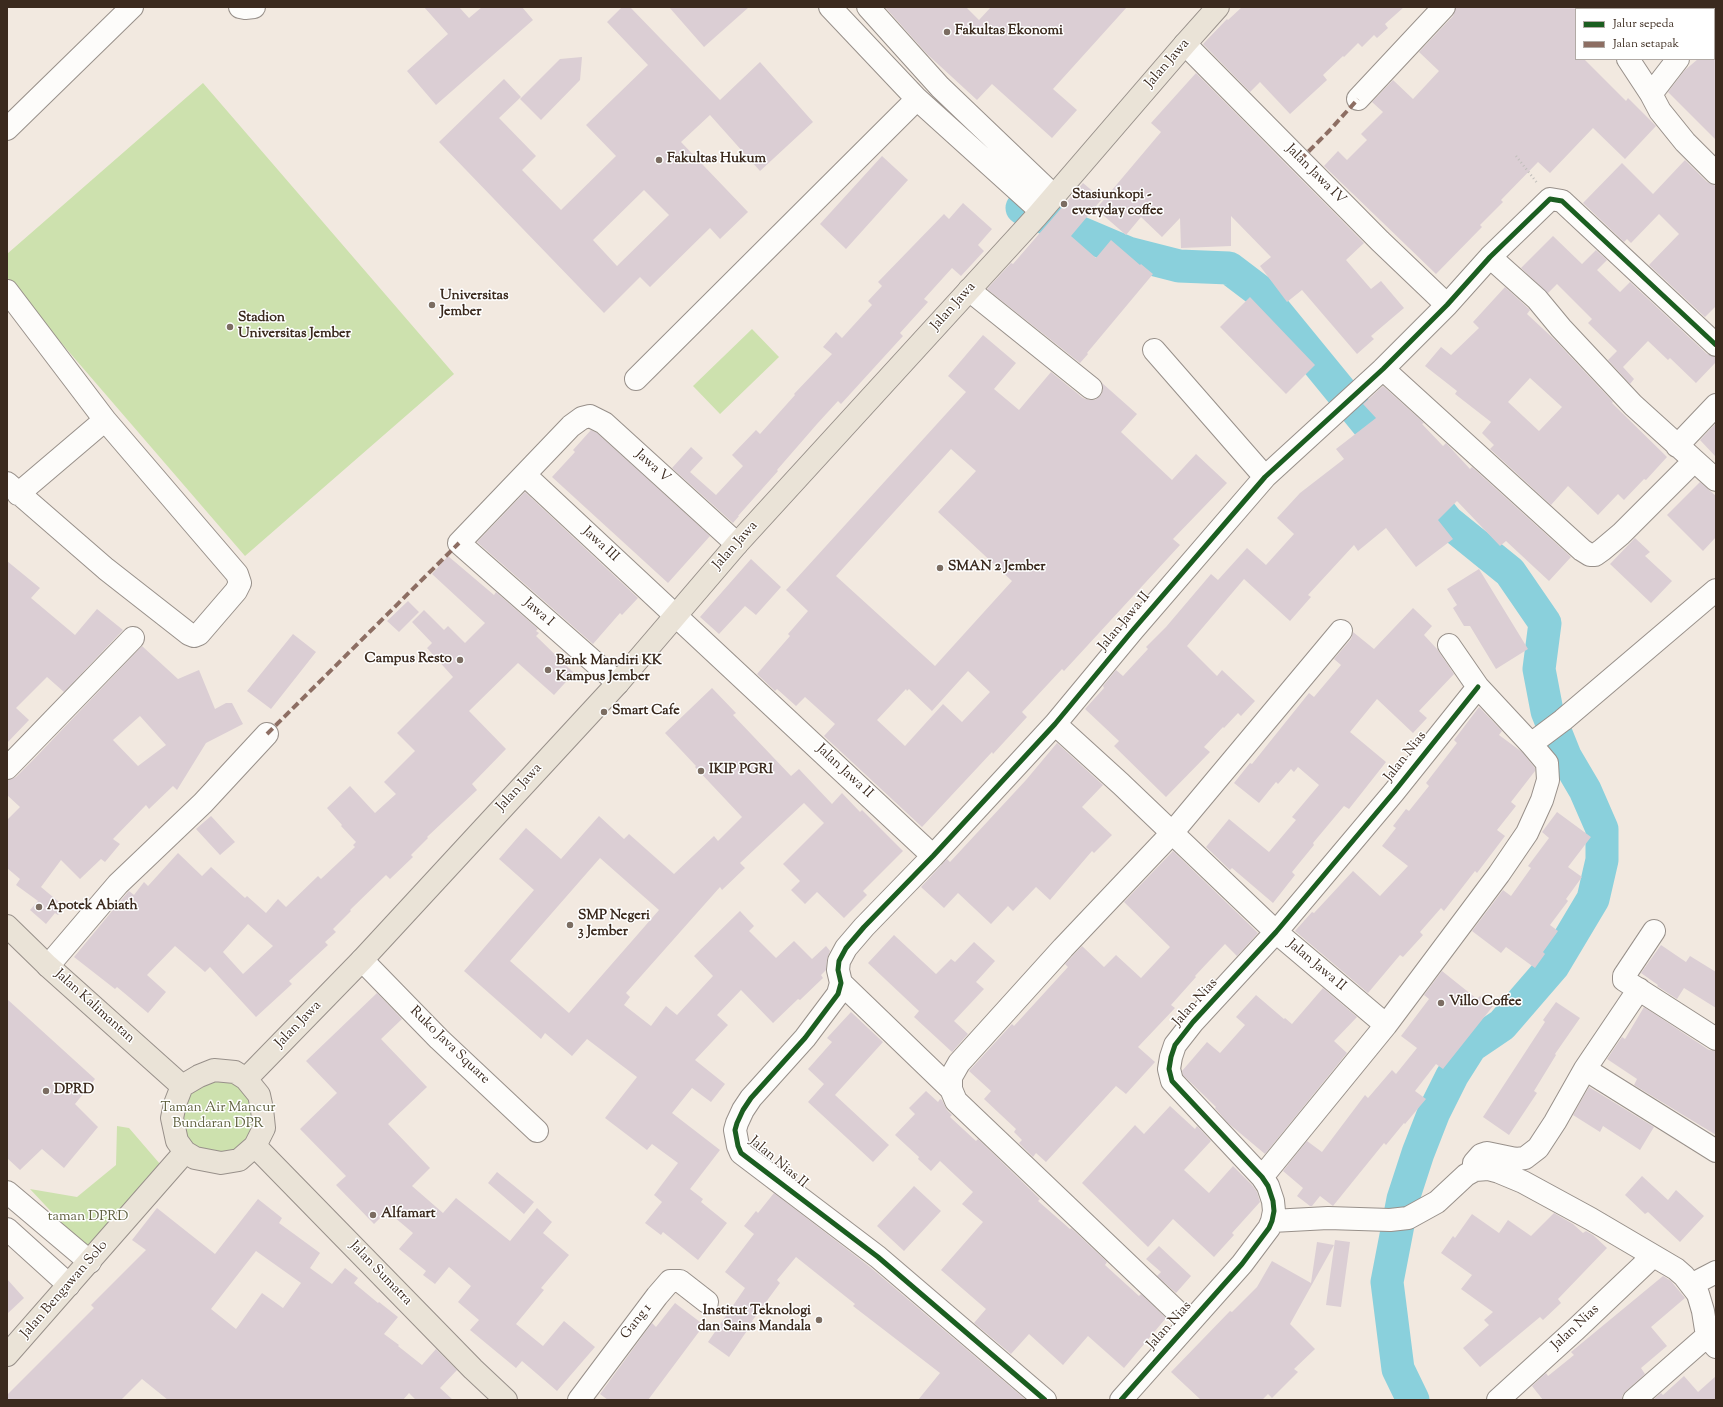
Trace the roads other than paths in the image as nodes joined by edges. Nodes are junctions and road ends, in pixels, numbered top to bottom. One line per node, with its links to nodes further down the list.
1 (132, 7): 14 (street)
2 (240, 7): 3 (street)
3 (254, 7)
4 (830, 7): 12 (street)
5 (868, 7): 16 (street)
6 (1218, 7): 8 (main road, Jalan Jawa)
7 (1444, 7): 13 (street)
8 (1185, 44): 16 (main road, Jalan Jawa); 20 (street, Jalan Jawa IV)
9 (1629, 60): 11 (street)
10 (1677, 60): 11 (street)
11 (1651, 94): 15 (street)
12 (917, 99): 16 (street); 24 (street)
13 (1358, 99)
14 (7, 128)
15 (1716, 173)
16 (1042, 209): 18 (main road, Jalan Jawa)
17 (1490, 257): 20 (street, Jalan Jawa II); 21 (street, Jalan Jawa II); 28 (street)
18 (969, 290): 25 (street); 35 (main road, Jalan Jawa)
19 (7, 291): 27 (street)
20 (1447, 305): 23 (street, Jalan Jawa II)
21 (1716, 345)
22 (1154, 350): 31 (street)
23 (1383, 369): 29 (street); 31 (street, Jalan Jawa II)
24 (636, 379)
25 (1091, 388)
26 (1716, 405): 28 (street)
27 (105, 420): 33 (street); 33 (street)
28 (1677, 446): 29 (street)
29 (1694, 461): 32 (street)
30 (525, 474): 34 (street, Jawa V); 35 (street, Jawa V); 37 (street, Jawa III)
31 (1265, 477): 43 (street, Jalan Jawa II)
32 (1716, 480)
33 (13, 488)
34 (459, 543): 41 (street, Jawa I)
35 (737, 544): 37 (main road, Jalan Jawa)
36 (1716, 590): 45 (street)
37 (675, 616): 41 (main road, Jalan Jawa); 48 (street, Jalan Jawa II)
38 (1342, 631): 47 (street)
39 (133, 638): 46 (street)
40 (1449, 645): 42 (street)
41 (618, 682): 52 (main road, Jalan Jawa)
42 (1478, 687): 45 (street); 51 (street, Jalan Nias)
43 (1055, 724): 47 (street, Jalan Jawa II); 48 (street, Jalan Jawa II)
44 (267, 734): 53 (street)
45 (1538, 740): 56 (street)
46 (7, 768)
47 (1172, 833): 51 (street, Jalan Jawa II); 61 (street)
48 (933, 856): 54 (street)
49 (7, 926): 53 (main road, Jalan Kalimantan)
50 (1654, 931): 55 (street)
51 (1276, 932): 56 (street, Jalan Jawa II); 67 (street, Jalan Nias)
52 (362, 960): 59 (main road, Jalan Jawa); 62 (street, Ruko Java Square)
53 (48, 966): 60 (main road, Jalan Kalimantan)
54 (842, 983): 61 (street); 82 (street, Jalan Nias II)
55 (1639, 989): 57 (street); 58 (street)
56 (1386, 1025): 67 (street)
57 (1716, 1039)
58 (1585, 1069): 64 (street); 66 (street)
59 (246, 1079): 60 (main road); 63 (main road)
60 (182, 1086): 65 (main road)
61 (951, 1089): 77 (street)
62 (538, 1130)
63 (255, 1146): 65 (main road); 80 (main road, Jalan Sumatra)
64 (1716, 1151)
65 (185, 1152): 72 (main road, Jalan Bengawan Solo)
66 (1475, 1170): 69 (street); 71 (street)
67 (1262, 1177): 69 (street, Jalan Nias)
68 (7, 1192): 72 (street)
69 (1272, 1221): 77 (street, Jalan Nias)
70 (7, 1229): 74 (street)
71 (1653, 1256): 75 (street); 84 (street, Jalan Nias)
72 (90, 1262): 74 (main road, Jalan Bengawan Solo)
73 (1716, 1272): 75 (street)
74 (69, 1285): 79 (main road, Jalan Bengawan Solo)
75 (1691, 1285): 78 (street)
76 (707, 1302): 81 (street, Gang 1)
77 (1189, 1323): 83 (street, Jalan Nias)
78 (1712, 1341): 85 (street)
79 (7, 1356)
80 (506, 1400)
81 (579, 1400)
82 (1045, 1400)
83 (1121, 1400)
84 (1498, 1400)
85 (1634, 1400)

